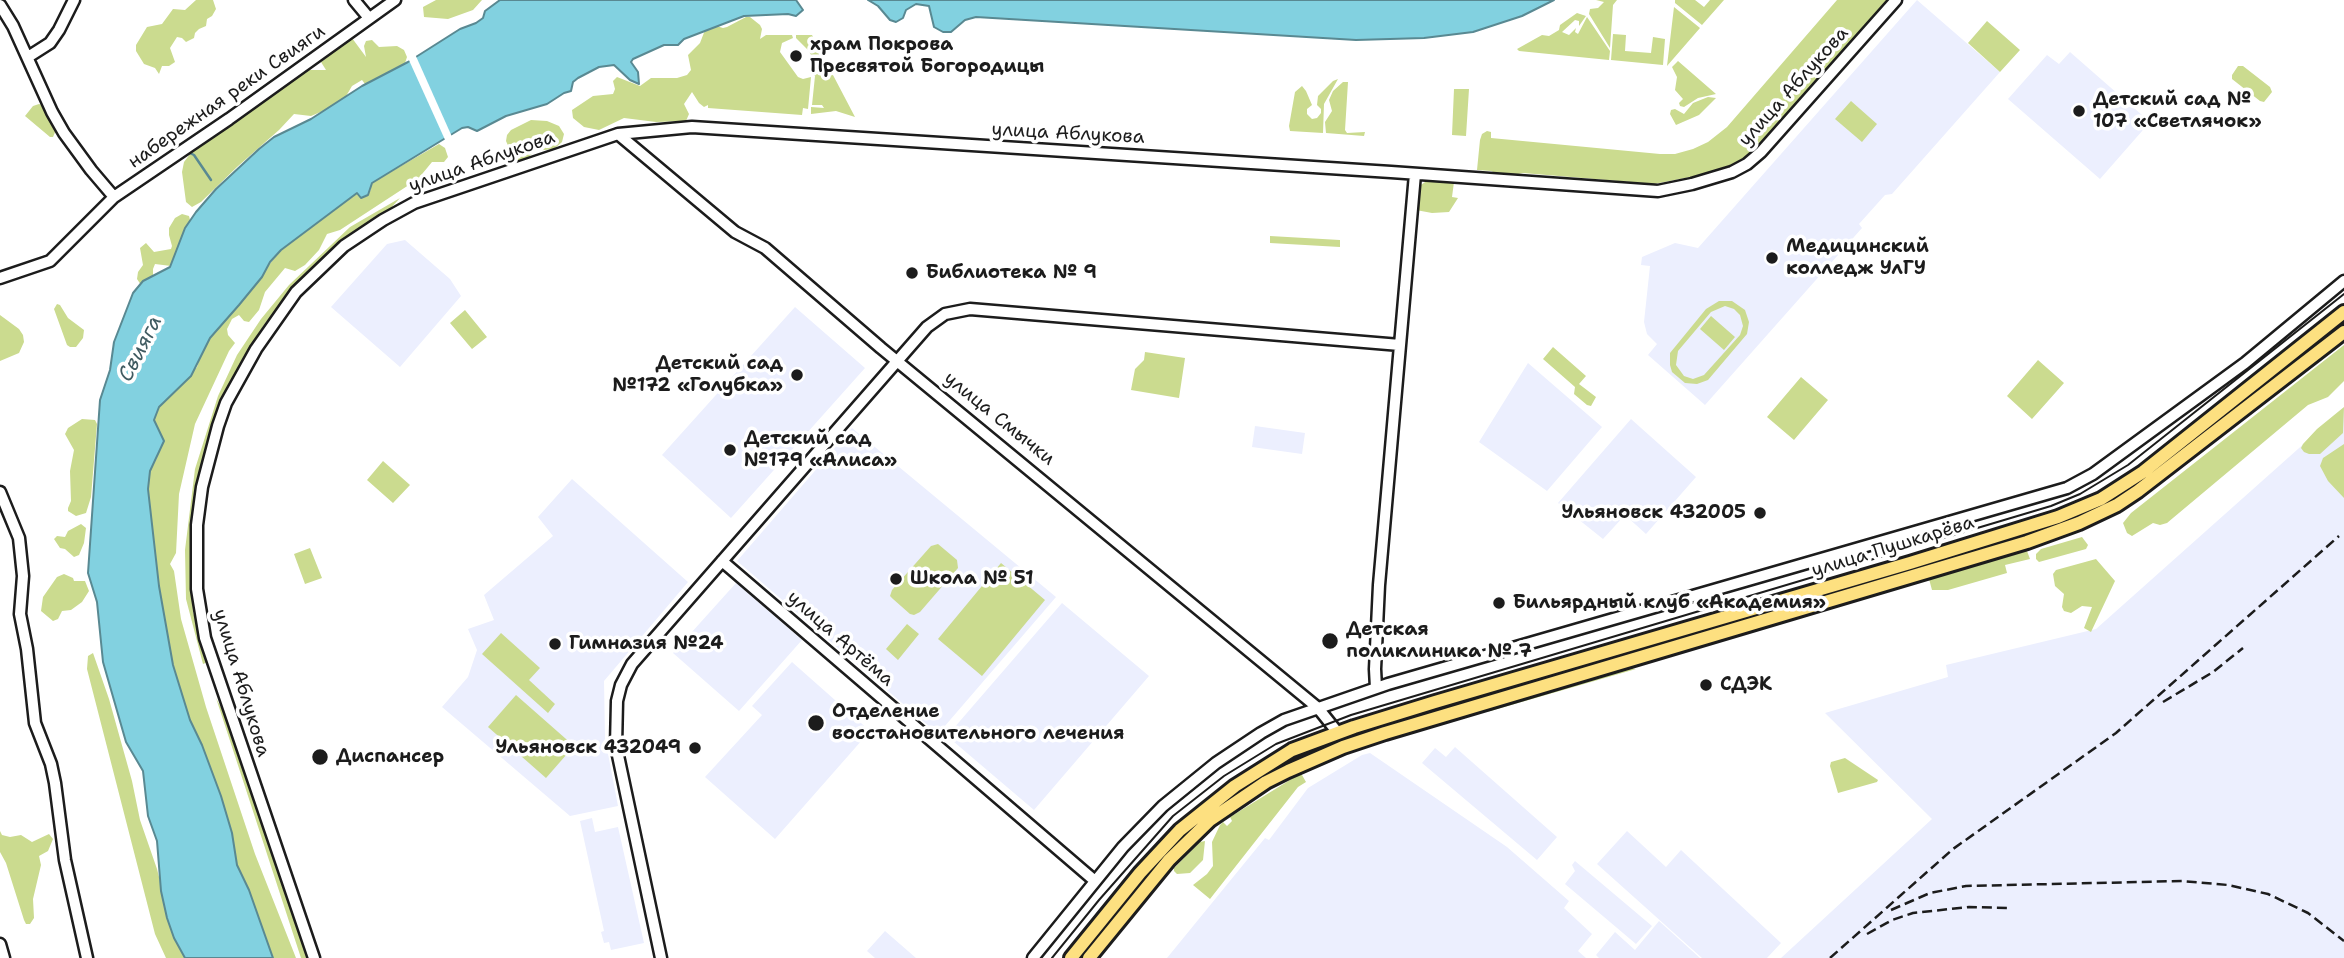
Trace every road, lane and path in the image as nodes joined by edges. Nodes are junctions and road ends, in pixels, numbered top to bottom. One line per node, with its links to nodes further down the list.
1 (74, 0): 7 (street)
2 (354, 0): 6 (street)
3 (395, 0): 6 (street, набережная реки Свияги)
4 (1896, 0): 9 (street, улица Аблукова)
5 (0, 5): 7 (street)
6 (369, 18): 10 (street, набережная реки Свияги)
7 (28, 57): 10 (street)
8 (618, 134): 9 (street, улица Аблукова); 16 (street, улица Смычки); 29 (street, улица Аблукова)
9 (1415, 174): 15 (street)
10 (114, 197): 11 (street, набережная реки Свияги)
11 (0, 278)
12 (2344, 281): 19 (street)
13 (2344, 312): 21 (main road, улица Пушкарёва)
14 (2344, 332): 22 (main road, улица Пушкарёва)
15 (1400, 345): 16 (street); 19 (street)
16 (897, 361): 18 (street); 20 (street, улица Смычки)
17 (0, 492): 28 (street)
18 (722, 561): 25 (street, улица Артёма); 30 (street)
19 (1376, 688): 20 (street)
20 (1318, 708): 21 (street, улица Смычки); 25 (street)
21 (1338, 733): 22 (main road, улица Смычки); 23 (main road, улица Пушкарёва)
22 (1343, 747): 24 (main road, улица Пушкарёва)
23 (1148, 864): 24 (main road); 32 (main road, улица Пушкарёва)
24 (1158, 873): 33 (main road, улица Пушкарёва)
25 (1095, 881): 31 (street)
26 (0, 944): 27 (street)
27 (4, 958)
28 (87, 958)
29 (314, 958)
30 (661, 958)
31 (1033, 958)
32 (1071, 958)
33 (1089, 958)

